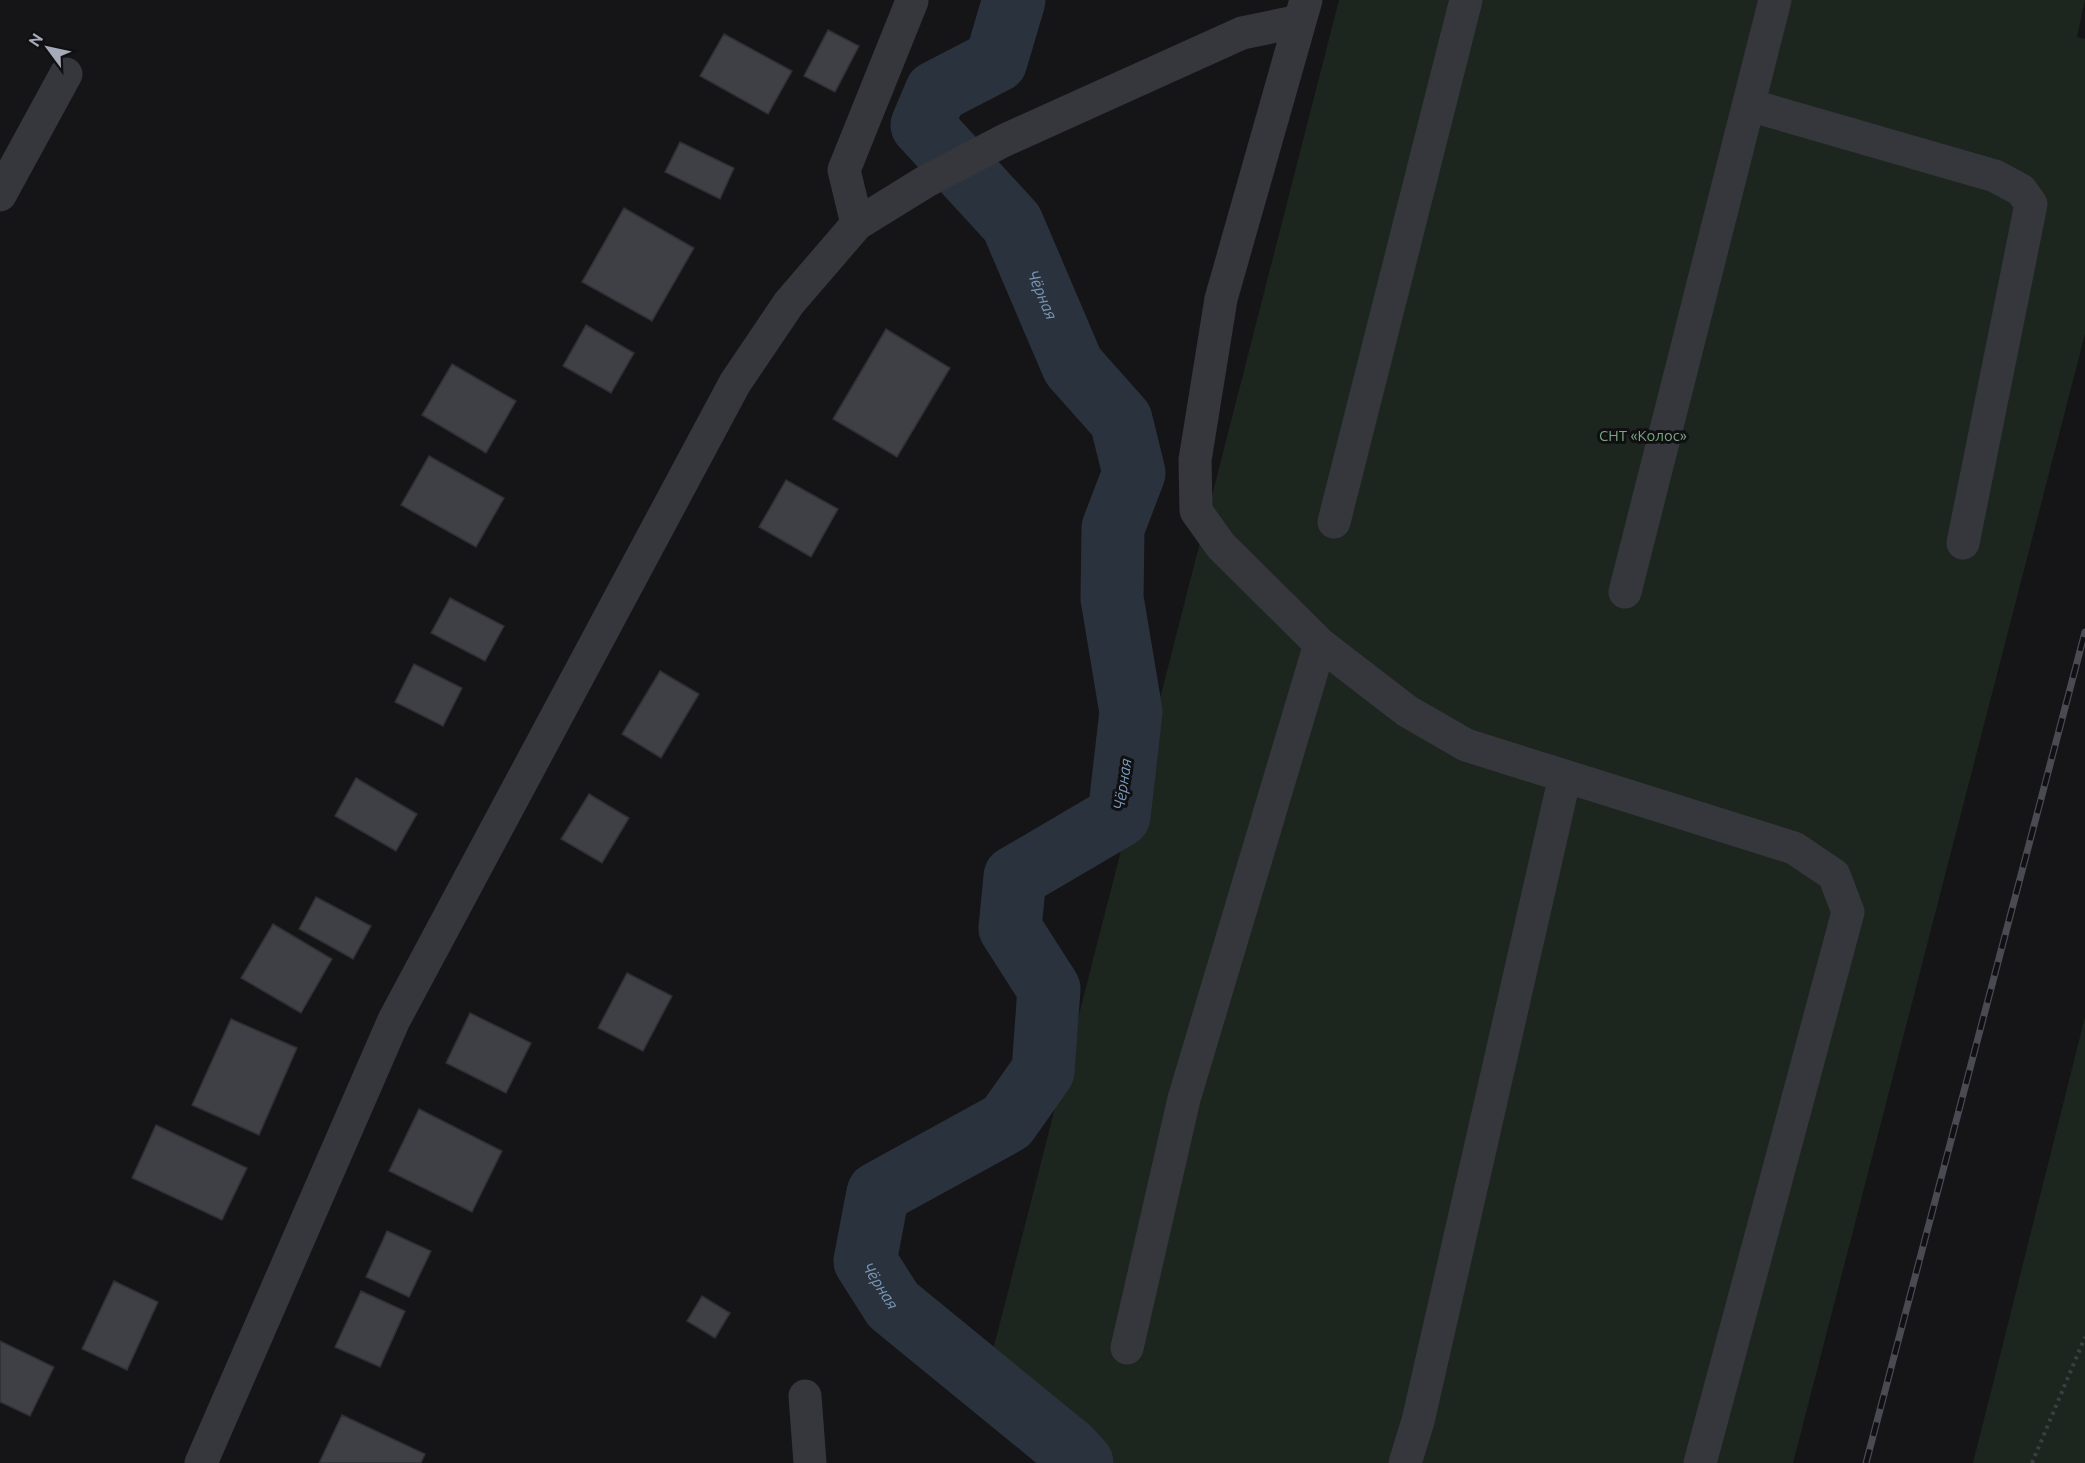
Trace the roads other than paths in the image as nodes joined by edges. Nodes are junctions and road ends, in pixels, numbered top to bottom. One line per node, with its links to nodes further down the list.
1 (1466, 0): 9 (street)
2 (1775, 0): 6 (street)
3 (912, 1): 8 (street)
4 (1303, 11): 8 (street); 12 (street)
5 (66, 74): 7 (street)
6 (1749, 105): 10 (street); 11 (street)
7 (0, 195)
8 (857, 224): 16 (street)
9 (1334, 522)
10 (1963, 543)
11 (1625, 592)
12 (1320, 644): 13 (street); 14 (street)
13 (1565, 776): 18 (street); 19 (street)
14 (1127, 1348)
15 (805, 1396): 17 (street)
16 (201, 1463)
17 (810, 1463)
18 (1405, 1463)
19 (1700, 1463)

